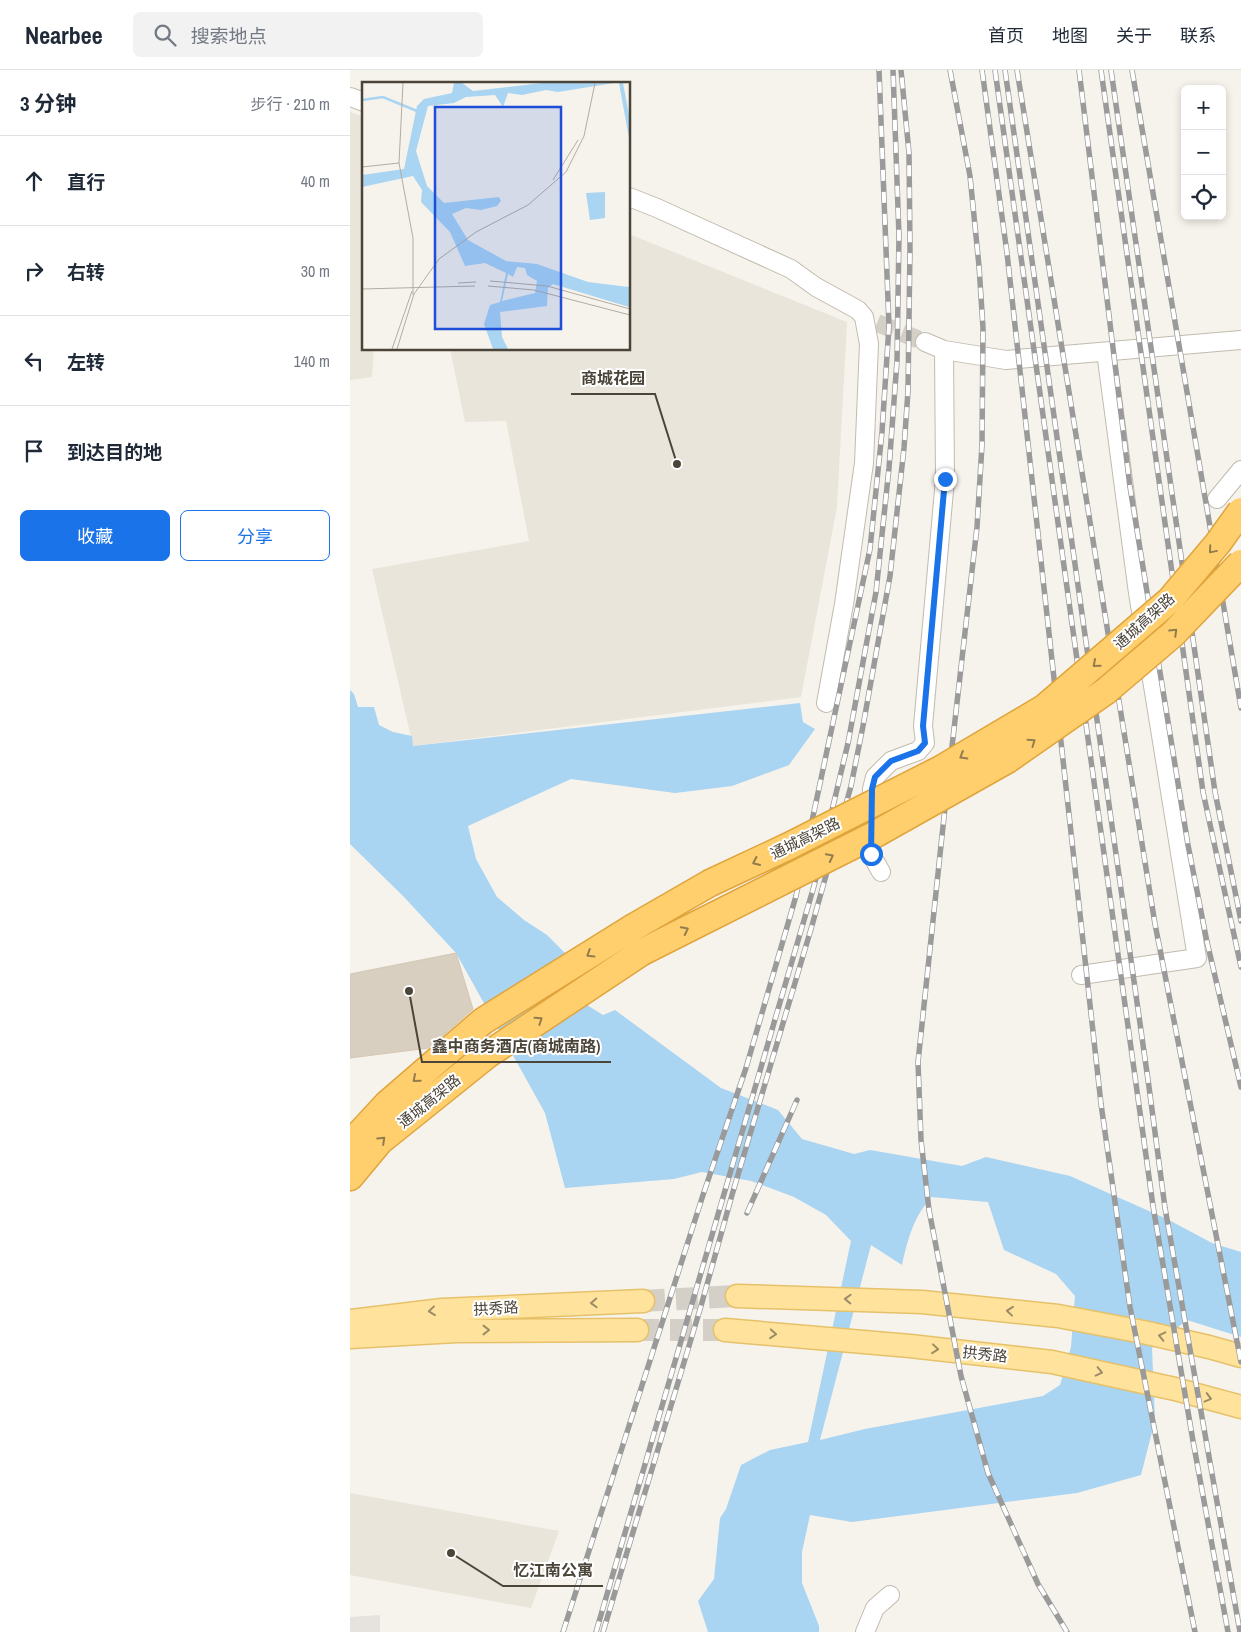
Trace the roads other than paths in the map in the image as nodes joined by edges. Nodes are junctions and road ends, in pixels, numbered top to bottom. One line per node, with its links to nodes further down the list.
1 (350, 97): 2 (street)
2 (362, 101)
3 (630, 197): 12 (street)
4 (1241, 340): 7 (street)
5 (925, 342): 6 (street)
6 (944, 350): 7 (street); 13 (street)
7 (1106, 352): 14 (street)
8 (1241, 470): 9 (street)
9 (1217, 500)
10 (1241, 511): 15 (highway, 通城高架路, one-way to 15, bridge)
11 (1241, 563): 16 (highway, 通城高架路, one-way to 11, bridge)
12 (826, 703)
13 (881, 872)
14 (1082, 975)
15 (350, 1144)
16 (350, 1177)
17 (737, 1296): 23 (main road, one-way to 17)
18 (643, 1301): 19 (main road, 拱秀路, one-way to 19)
19 (350, 1321)
20 (637, 1330): 22 (main road, 拱秀路, one-way to 20)
21 (725, 1330): 24 (main road, 拱秀路, one-way to 24)
22 (350, 1337)
23 (1241, 1356)
24 (1241, 1407)
25 (890, 1595): 26 (street)
26 (865, 1632)

